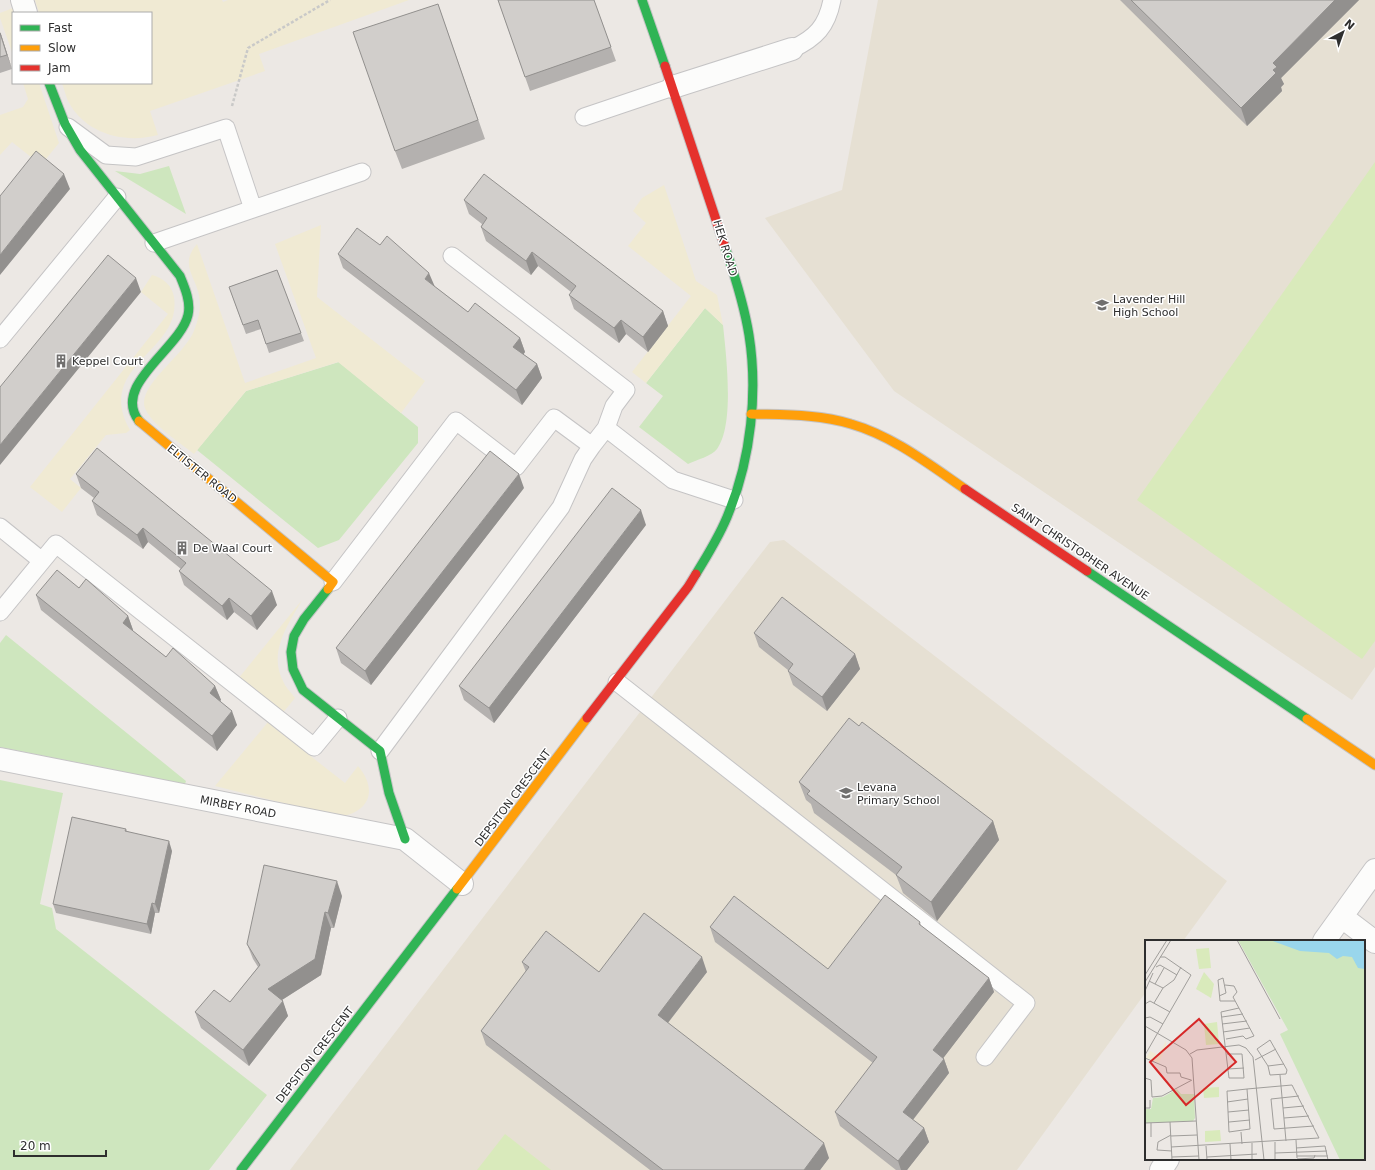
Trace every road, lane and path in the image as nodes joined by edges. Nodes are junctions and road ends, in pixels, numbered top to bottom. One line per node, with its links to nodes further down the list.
1 (22, 0): 5 (street)
2 (330, 0): 11 (path)
3 (642, 0): 8 (street, HEK ROAD)
4 (832, 0): 6 (lane)
5 (26, 12)
6 (792, 49): 8 (street)
7 (49, 84): 10 (street, ELTISTER ROAD)
8 (673, 87): 9 (lane); 18 (street, HEK ROAD)
9 (584, 117)
10 (65, 124): 11 (lane); 13 (street, ELTISTER ROAD)
11 (226, 128): 14 (lane)
12 (362, 172): 14 (lane)
13 (116, 197): 15 (street, ELTISTER ROAD); 17 (lane)
14 (253, 209): 15 (lane)
15 (154, 244): 24 (street, ELTISTER ROAD)
16 (452, 256): 19 (lane)
17 (0, 339)
18 (751, 414): 21 (street, DEPSITON CRESCENT); 30 (street, SAINT CHRISTOPHER AVENUE)
19 (606, 428): 20 (lane); 21 (lane)
20 (592, 446): 24 (lane); 28 (lane)
21 (734, 500): 26 (street, DEPSITON CRESCENT)
22 (0, 527): 23 (lane)
23 (42, 561): 25 (lane); 27 (lane)
24 (333, 582): 27 (street)
25 (0, 612)
26 (617, 682): 33 (street, DEPSITON CRESCENT); 37 (lane)
27 (338, 718): 28 (street)
28 (380, 751): 31 (street)
29 (0, 759): 31 (street, MIRBEY ROAD)
30 (1375, 765)
31 (405, 839): 33 (street, MIRBEY ROAD)
32 (1375, 870): 34 (street)
33 (462, 884): 39 (street, DEPSITON CRESCENT)
34 (1342, 917): 35 (street); 36 (street)
35 (1325, 940)
36 (1375, 942)
37 (985, 1057)
38 (1167, 1160): 40 (street)
39 (241, 1170)
40 (1160, 1170)

